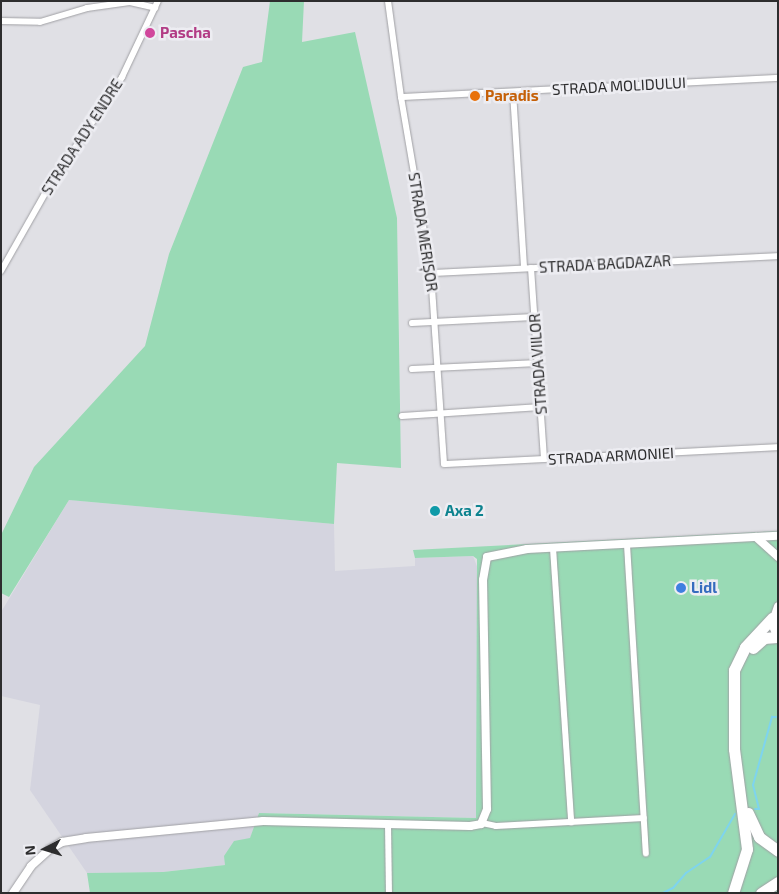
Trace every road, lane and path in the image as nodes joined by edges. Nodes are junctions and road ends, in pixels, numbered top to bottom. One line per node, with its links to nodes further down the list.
1 (158, 1): 3 (street, STRADA ADY ENDRE)
2 (388, 1): 7 (street, STRADA MERIȘOR)
3 (155, 8): 4 (street); 10 (street, STRADA ADY ENDRE)
4 (1, 22)
5 (778, 78): 6 (street, STRADA MOLIDULUI)
6 (513, 92): 7 (street, STRADA MOLIDULUI); 9 (street, STRADA VIILOR)
7 (400, 97): 11 (street, STRADA MERIȘOR)
8 (778, 256): 9 (street, STRADA BAGDAZAR)
9 (528, 268): 11 (street, STRADA BAGDAZAR); 12 (street, STRADA VIILOR)
10 (1, 271)
11 (431, 273): 13 (street, STRADA MERIȘOR)
12 (534, 318): 13 (street); 15 (street, STRADA VIILOR)
13 (434, 322): 14 (street); 16 (street, STRADA MERIȘOR)
14 (412, 323)
15 (538, 363): 16 (street); 18 (street, STRADA VIILOR)
16 (438, 368): 17 (street); 19 (street, STRADA MERIȘOR)
17 (412, 369)
18 (541, 408): 19 (street); 22 (street, STRADA VIILOR)
19 (441, 413): 20 (street); 23 (street, STRADA MERIȘOR)
20 (402, 416)
21 (778, 447): 22 (street, STRADA ARMONIEI)
22 (544, 459): 23 (street, STRADA ARMONIEI)
23 (444, 464)
24 (778, 536): 25 (street)
25 (756, 537): 26 (street); 27 (street)
26 (766, 544): 29 (street); 30 (street)
27 (628, 545): 28 (street); 36 (street)
28 (553, 548): 37 (street); 38 (street)
29 (778, 550)
30 (778, 557)
31 (778, 606): 32 (main road)
32 (772, 618): 33 (main road); 34 (highway)
33 (777, 637): 34 (highway)
34 (734, 728): 35 (highway)
35 (740, 788): 40 (highway); 45 (highway)
36 (644, 818): 38 (street); 41 (street)
37 (482, 822): 38 (street); 39 (street)
38 (571, 822)
39 (388, 824): 43 (street); 44 (street)
40 (778, 851)
41 (646, 853)
42 (778, 882): 46 (highway)
43 (13, 893)
44 (389, 893)
45 (733, 893)
46 (761, 893)

